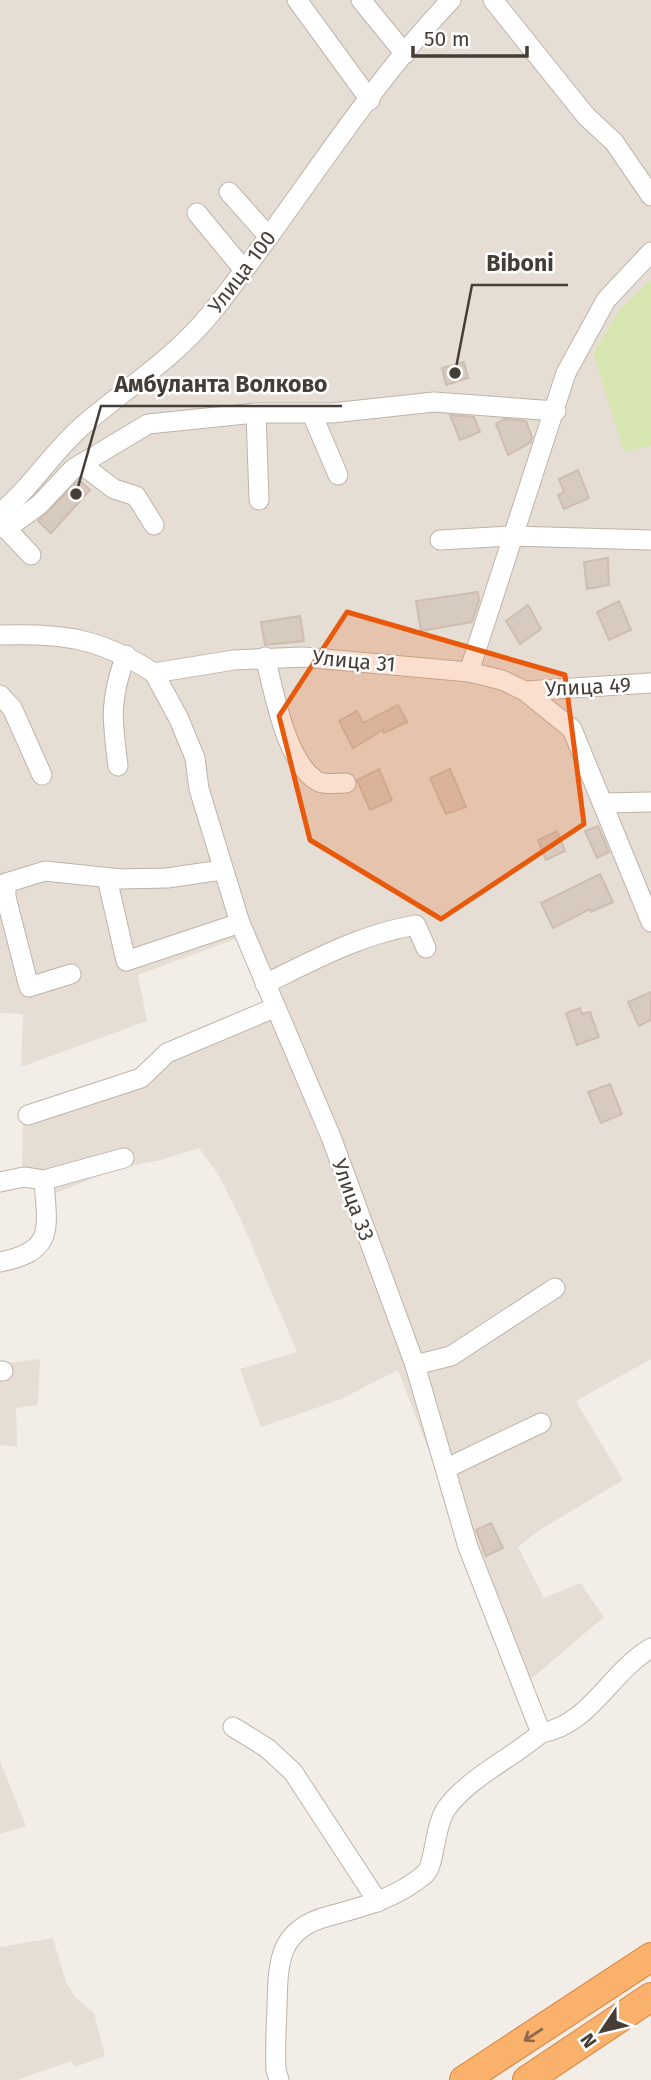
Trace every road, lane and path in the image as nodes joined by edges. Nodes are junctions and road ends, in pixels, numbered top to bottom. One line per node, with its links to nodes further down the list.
1 (297, 0): 6 (street)
2 (361, 0): 5 (street)
3 (451, 0): 5 (street, Улица 100)
4 (493, 0): 8 (street)
5 (405, 54): 6 (street, Улица 100)
6 (370, 100): 10 (street, Улица 100)
7 (229, 192): 10 (street)
8 (651, 196)
9 (197, 213): 12 (street)
10 (269, 237): 12 (street, Улица 100)
11 (651, 252): 13 (street)
12 (244, 270): 19 (street, Улица 100)
13 (556, 411): 15 (street); 21 (street)
14 (256, 413): 15 (street); 16 (street); 18 (street)
15 (312, 414): 17 (street)
16 (81, 464): 19 (street); 20 (street)
17 (338, 475)
18 (259, 500)
19 (2, 521): 24 (street)
20 (154, 525)
21 (511, 536): 22 (street); 23 (street); 28 (street)
22 (440, 540)
23 (651, 540)
24 (31, 555)
25 (0, 635): 26 (street)
26 (126, 655): 29 (street); 33 (street)
27 (265, 657): 28 (street, Улица 31); 29 (street, Улица 31); 35 (street)
28 (469, 672): 31 (street, Улица 31)
29 (154, 673): 38 (street, Улица 33)
30 (651, 683): 31 (street, Улица 49)
31 (525, 691): 37 (street, Улица 31)
32 (0, 695): 34 (street)
33 (118, 766)
34 (42, 775)
35 (346, 783)
36 (651, 802): 37 (street)
37 (602, 803): 40 (street, Улица 31)
38 (222, 870): 39 (street); 41 (street, Улица 33)
39 (107, 878): 41 (street); 43 (street)
40 (651, 922)
41 (240, 923): 44 (street, Улица 33)
42 (426, 948): 44 (street)
43 (71, 974)
44 (265, 984): 45 (street, Улица 33)
45 (274, 1008): 46 (street); 52 (street, Улица 33)
46 (28, 1115)
47 (124, 1158): 48 (street)
48 (44, 1180): 49 (street); 50 (street)
49 (0, 1182)
50 (0, 1262)
51 (555, 1288): 52 (street)
52 (415, 1365): 54 (street, Улица 33)
53 (541, 1423): 54 (street)
54 (447, 1468): 57 (street, Улица 33)
55 (651, 1648): 57 (street)
56 (233, 1727): 58 (street)
57 (541, 1733): 58 (street)
58 (378, 1902): 61 (street)
59 (651, 1957): 62 (highway, one-way to 62)
60 (651, 1997): 63 (highway)
61 (279, 2080)
62 (464, 2080)
63 (527, 2080)

